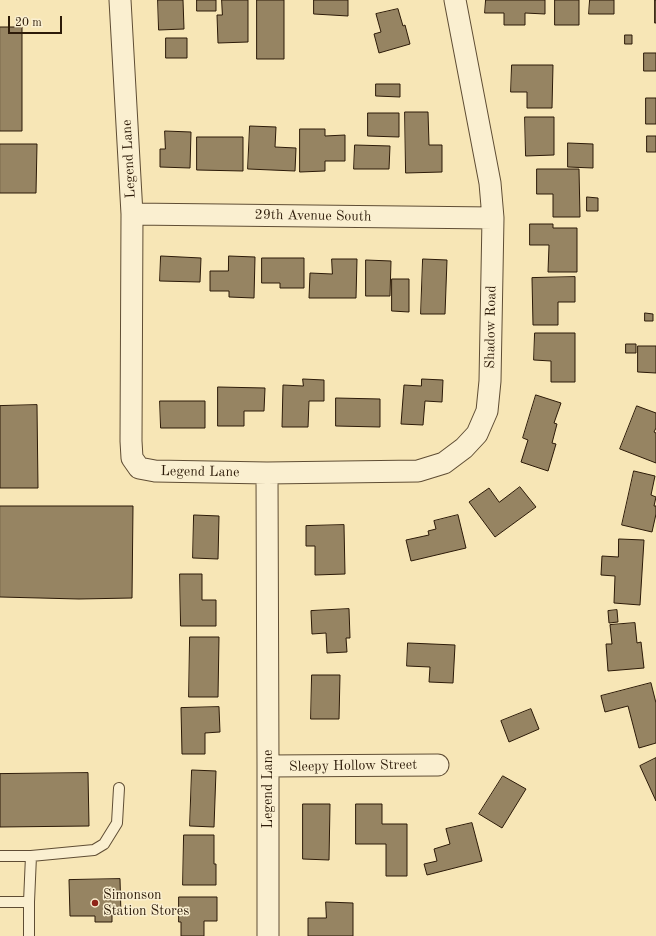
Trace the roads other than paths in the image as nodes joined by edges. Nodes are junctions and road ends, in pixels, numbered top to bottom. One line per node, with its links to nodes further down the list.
1 (120, 0): 3 (street, Legend Lane)
2 (455, 0): 4 (street, Shadow Road)
3 (132, 214): 4 (street, 29th Avenue South); 5 (street, Legend Lane)
4 (493, 218): 5 (street, Shadow Road)
5 (267, 473): 7 (street, Legend Lane)
6 (438, 765): 7 (street, Sleepy Hollow Street)
7 (268, 766): 14 (street, Legend Lane)
8 (119, 788): 10 (lane)
9 (0, 856): 10 (lane)
10 (31, 856): 12 (lane)
11 (0, 902): 12 (lane)
12 (28, 902): 13 (lane)
13 (29, 936)
14 (268, 936)

